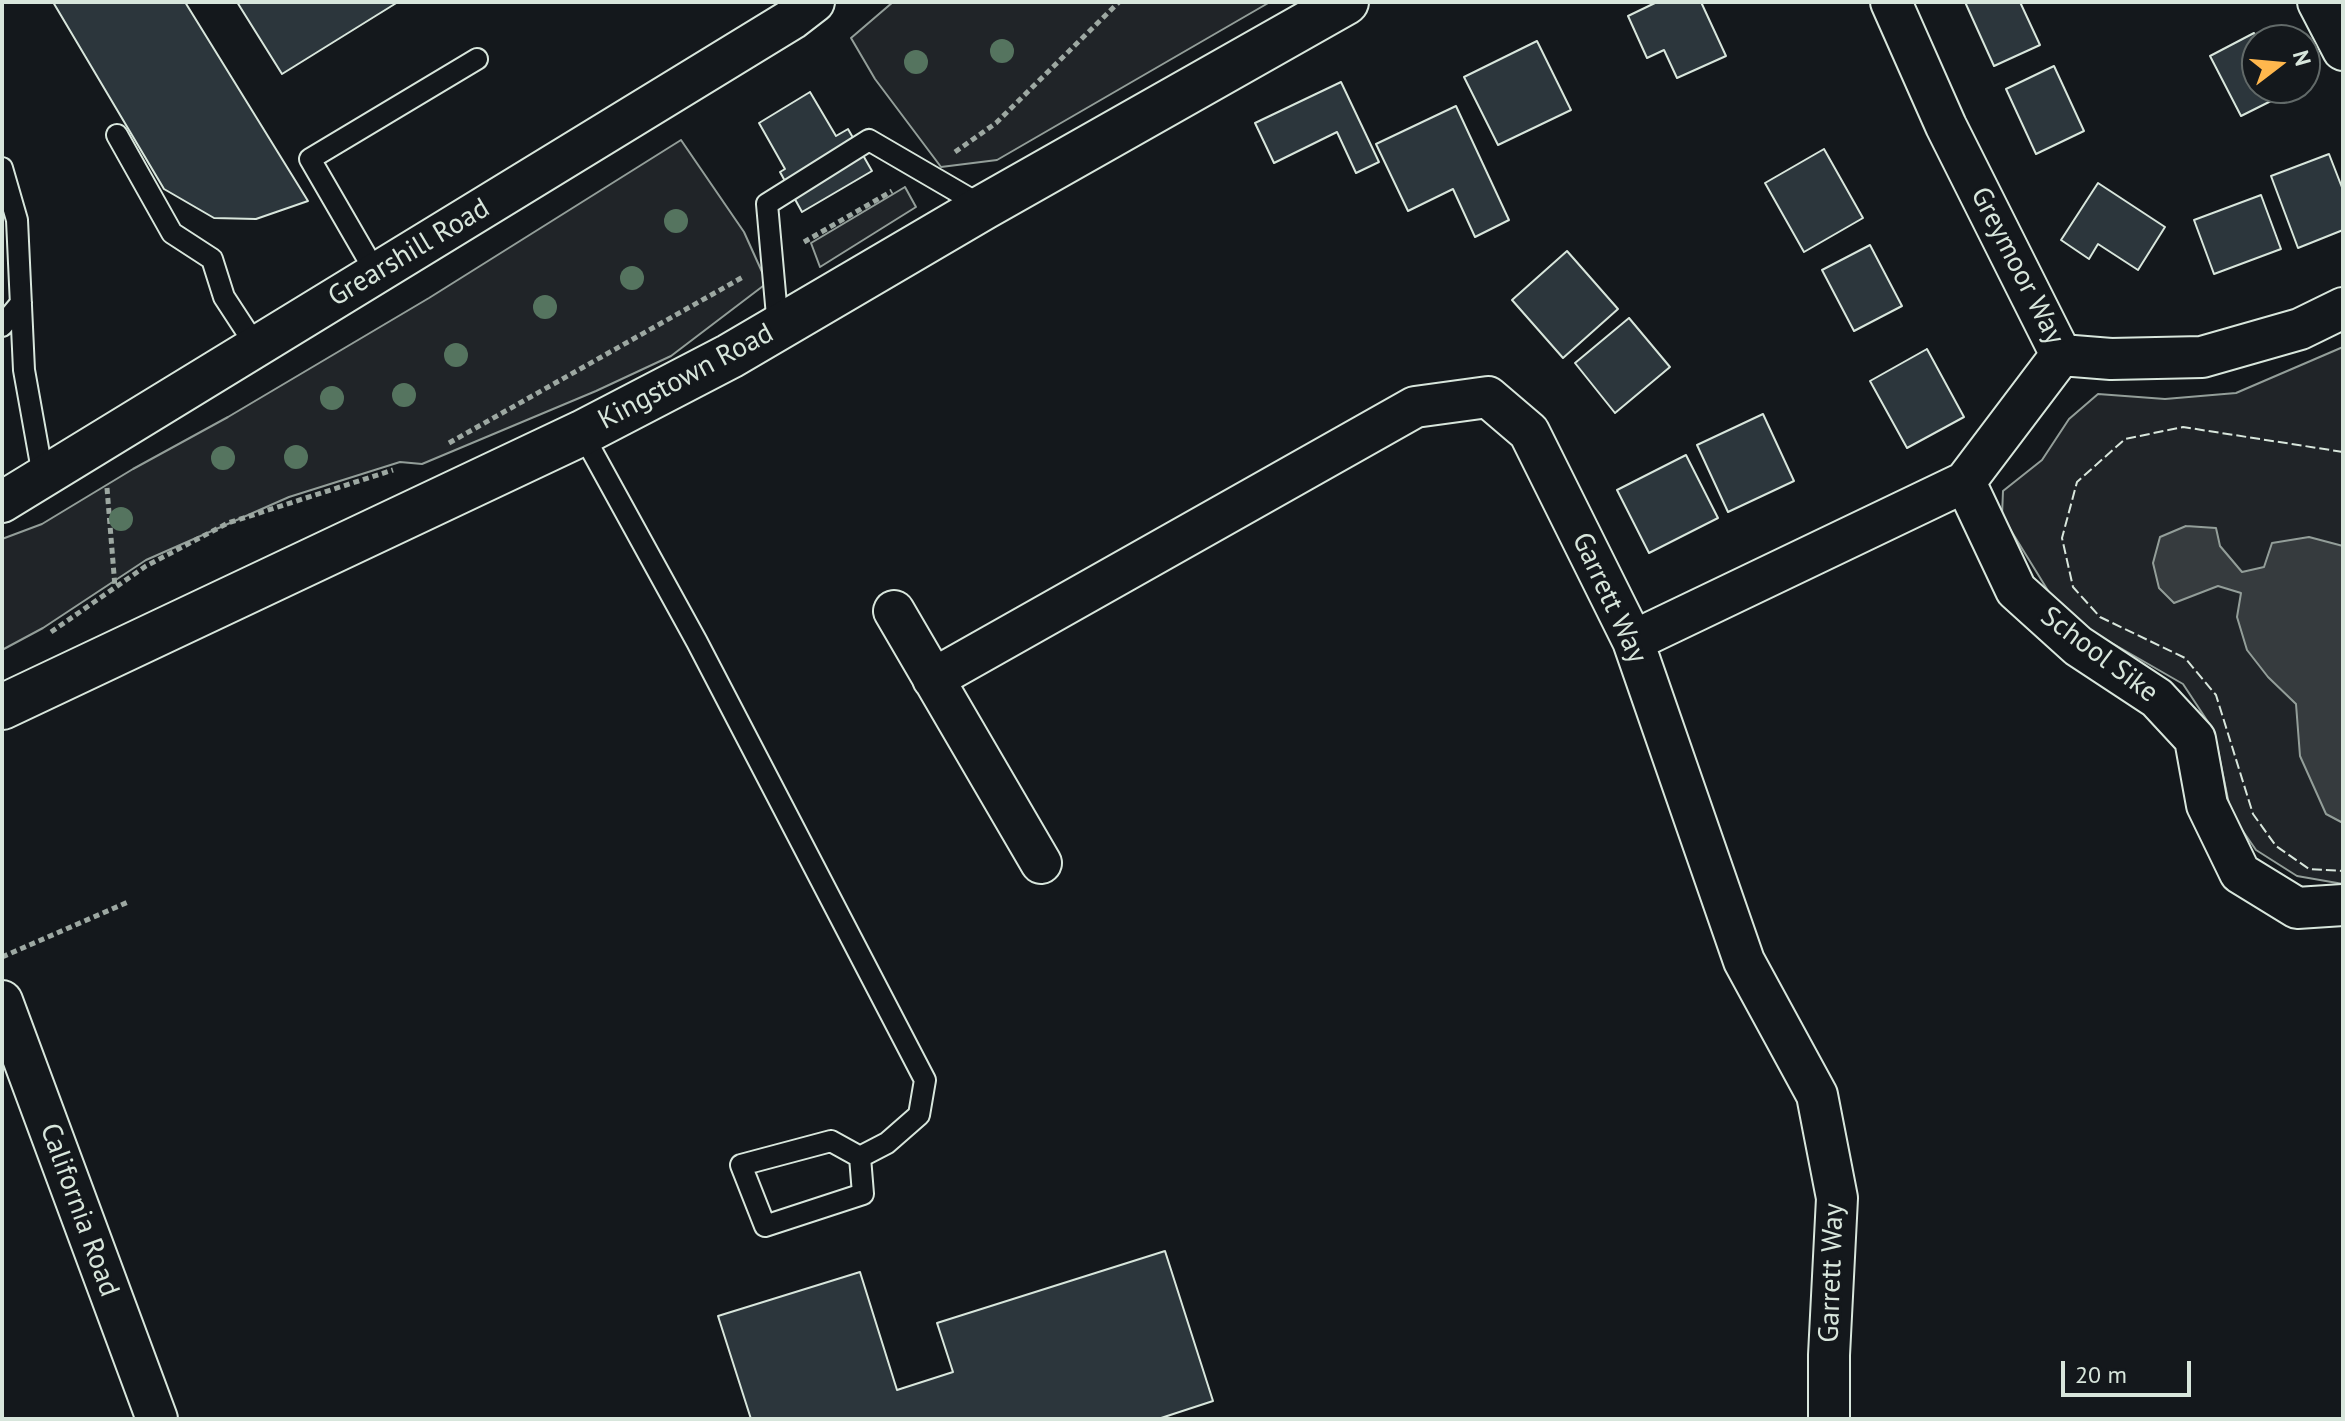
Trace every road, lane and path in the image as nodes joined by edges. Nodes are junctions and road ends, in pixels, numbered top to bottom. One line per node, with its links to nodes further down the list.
1 (1119, 2): 10 (path)
2 (1346, 2): 11 (main road, Kingstown Road)
3 (1891, 2): 19 (street, Greymoor Way)
4 (2318, 2): 6 (street)
5 (796, 8): 13 (street, Grearshill Road)
6 (2343, 50)
7 (477, 59): 13 (lane)
8 (117, 135): 18 (lane)
9 (2, 168): 14 (lane)
10 (924, 172): 11 (lane); 12 (path); 12 (lane)
11 (984, 207): 17 (main road, Kingstown Road)
12 (772, 260): 17 (lane); 22 (path)
13 (376, 273): 18 (street, Grearshill Road)
14 (21, 303): 16 (lane); 24 (lane)
15 (2343, 308): 19 (street, Greymoor Way)
16 (2, 326)
17 (778, 327): 20 (main road, Kingstown Road)
18 (256, 346): 21 (street, Grearshill Road)
19 (2061, 355): 25 (street)
20 (582, 433): 32 (main road, Kingstown Road); 38 (lane)
21 (104, 439): 24 (street, Grearshill Road); 27 (path)
22 (440, 448)
23 (404, 466): 27 (path)
24 (43, 476): 26 (street, Grearshill Road)
25 (1965, 482): 30 (street); 35 (street, School Sike)
26 (2, 502)
27 (115, 587): 29 (path)
28 (894, 611): 31 (street)
29 (49, 633)
30 (1633, 641): 31 (street, Garrett Way); 40 (street, Garrett Way)
31 (933, 679): 33 (street)
32 (2, 707)
33 (1041, 863)
34 (128, 902): 36 (path)
35 (2343, 905)
36 (2, 957)
37 (2, 1001): 39 (street, California Road)
38 (860, 1157): 38 (lane)
39 (157, 1419)
40 (1829, 1419)

